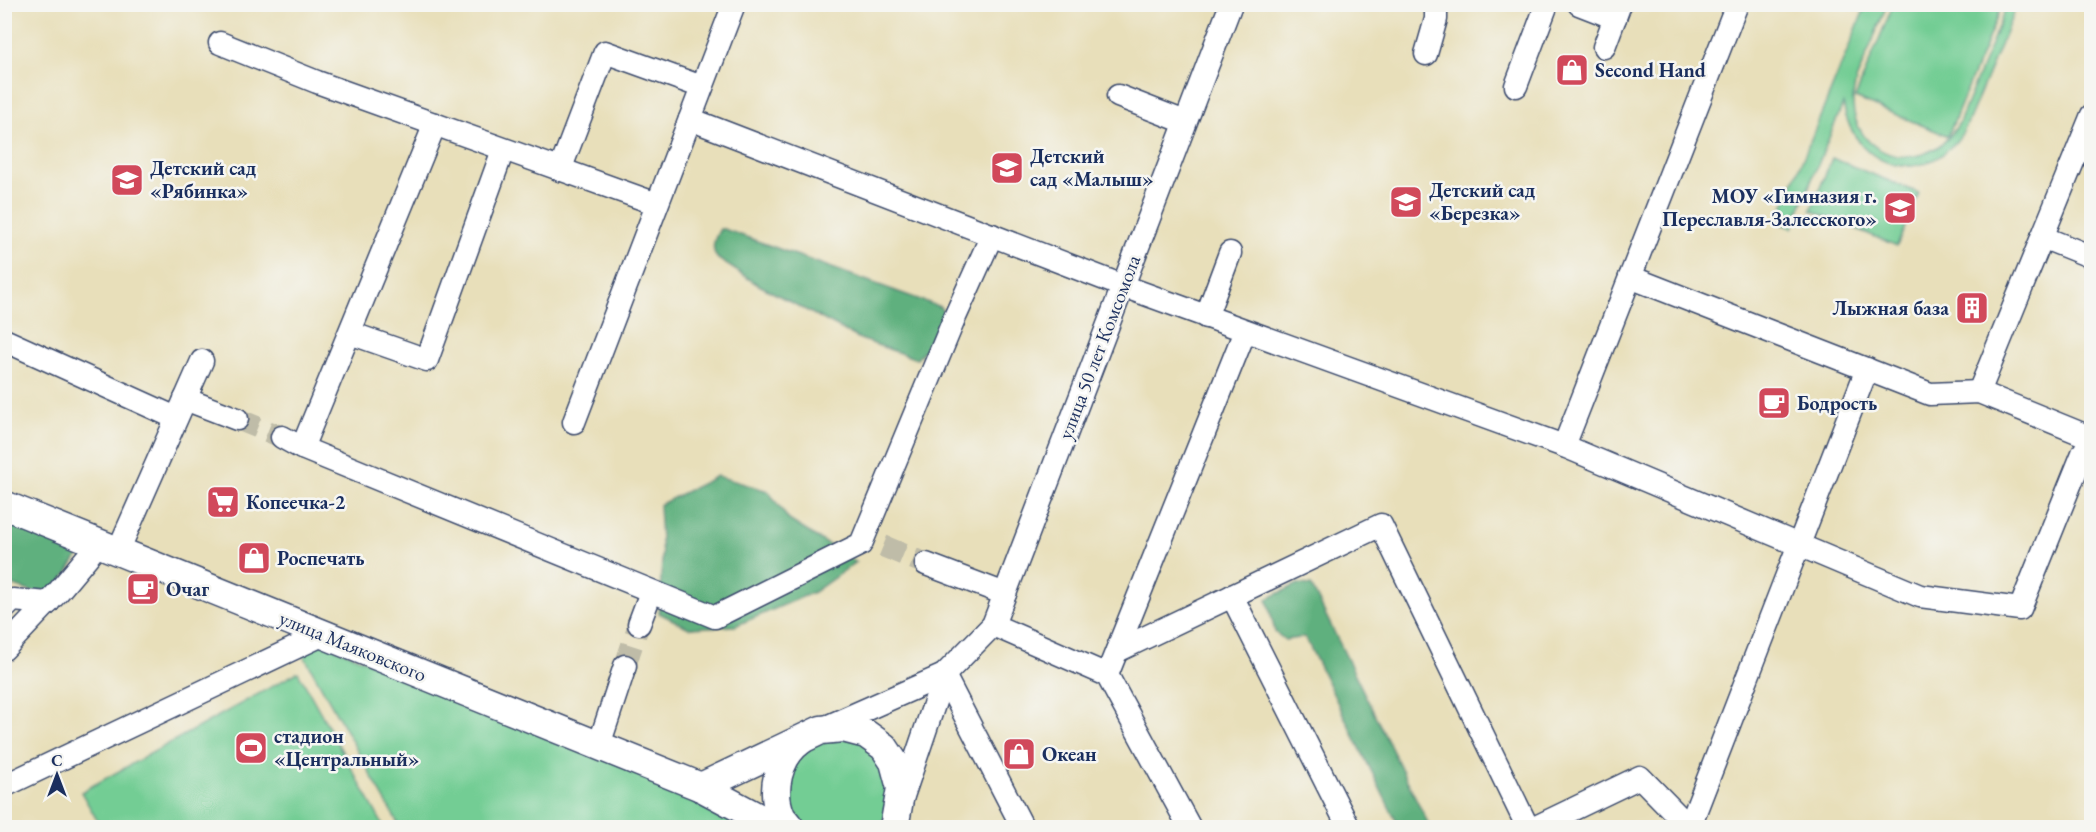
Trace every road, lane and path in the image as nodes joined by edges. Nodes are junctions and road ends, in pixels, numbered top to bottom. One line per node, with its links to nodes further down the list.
1 (734, 4): 12 (street)
2 (1231, 4): 16 (street, улица 50 лет Комсомола)
3 (1436, 4): 10 (street)
4 (1547, 4): 11 (street)
5 (1579, 4): 7 (street)
6 (1737, 4): 25 (street)
7 (1618, 11): 9 (street)
8 (220, 43): 17 (street)
9 (1604, 47)
10 (1426, 54)
11 (1516, 86)
12 (702, 87): 15 (street); 19 (street)
13 (1118, 96): 16 (street)
14 (2091, 115): 22 (street)
15 (690, 119): 20 (street); 21 (street)
16 (1185, 122): 26 (street, улица 50 лет Комсомола)
17 (435, 124): 18 (street); 29 (street)
18 (503, 150): 19 (street); 29 (street)
19 (560, 170): 20 (street)
20 (657, 204): 36 (street)
21 (992, 235): 26 (street); 45 (street)
22 (2042, 237): 24 (street); 33 (street)
23 (1230, 253): 27 (street)
24 (2091, 257)
25 (1630, 277): 32 (street); 39 (street)
26 (1123, 286): 27 (street); 46 (street, улица 50 лет Комсомола)
27 (1206, 317): 28 (street)
28 (1245, 331): 39 (street); 54 (street)
29 (350, 333): 40 (street)
30 (4, 340): 34 (street)
31 (202, 361): 34 (street)
32 (1867, 369): 33 (street); 42 (street)
33 (1979, 392): 38 (street)
34 (181, 409): 35 (street); 43 (street)
35 (237, 419)
36 (574, 422)
37 (282, 437): 40 (street)
38 (2091, 438): 42 (street)
39 (1564, 446): 42 (street)
40 (302, 448): 45 (street)
41 (4, 505): 43 (main road, улица Маяковского)
42 (1798, 545): 63 (street)
43 (108, 547): 48 (street); 52 (main road, улица Маяковского)
44 (926, 564): 46 (street)
45 (651, 592): 50 (street)
46 (1005, 594): 51 (street, улица 50 лет Комсомола)
47 (1232, 596): 54 (street); 68 (street); 69 (street)
48 (48, 603): 49 (street); 53 (street)
49 (4, 609)
50 (639, 624)
51 (993, 625): 56 (street, улица 50 лет Комсомола); 57 (street)
52 (324, 634): 59 (main road, улица Маяковского); 60 (street)
53 (4, 649)
54 (1117, 651): 57 (street)
55 (625, 666): 59 (street)
56 (944, 675): 58 (street); 62 (street); 66 (street)
57 (1107, 675): 67 (street)
58 (821, 730): 61 (main road); 62 (main road); 65 (main road)
59 (599, 745): 61 (main road, улица Маяковского)
60 (4, 786)
61 (701, 787): 64 (main road, улица Маяковского)
62 (892, 824)
63 (1689, 827): 70 (street)
64 (778, 828)
65 (790, 828)
66 (1023, 828)
67 (1190, 828)
68 (1349, 828)
69 (1528, 828)
70 (1534, 828)

